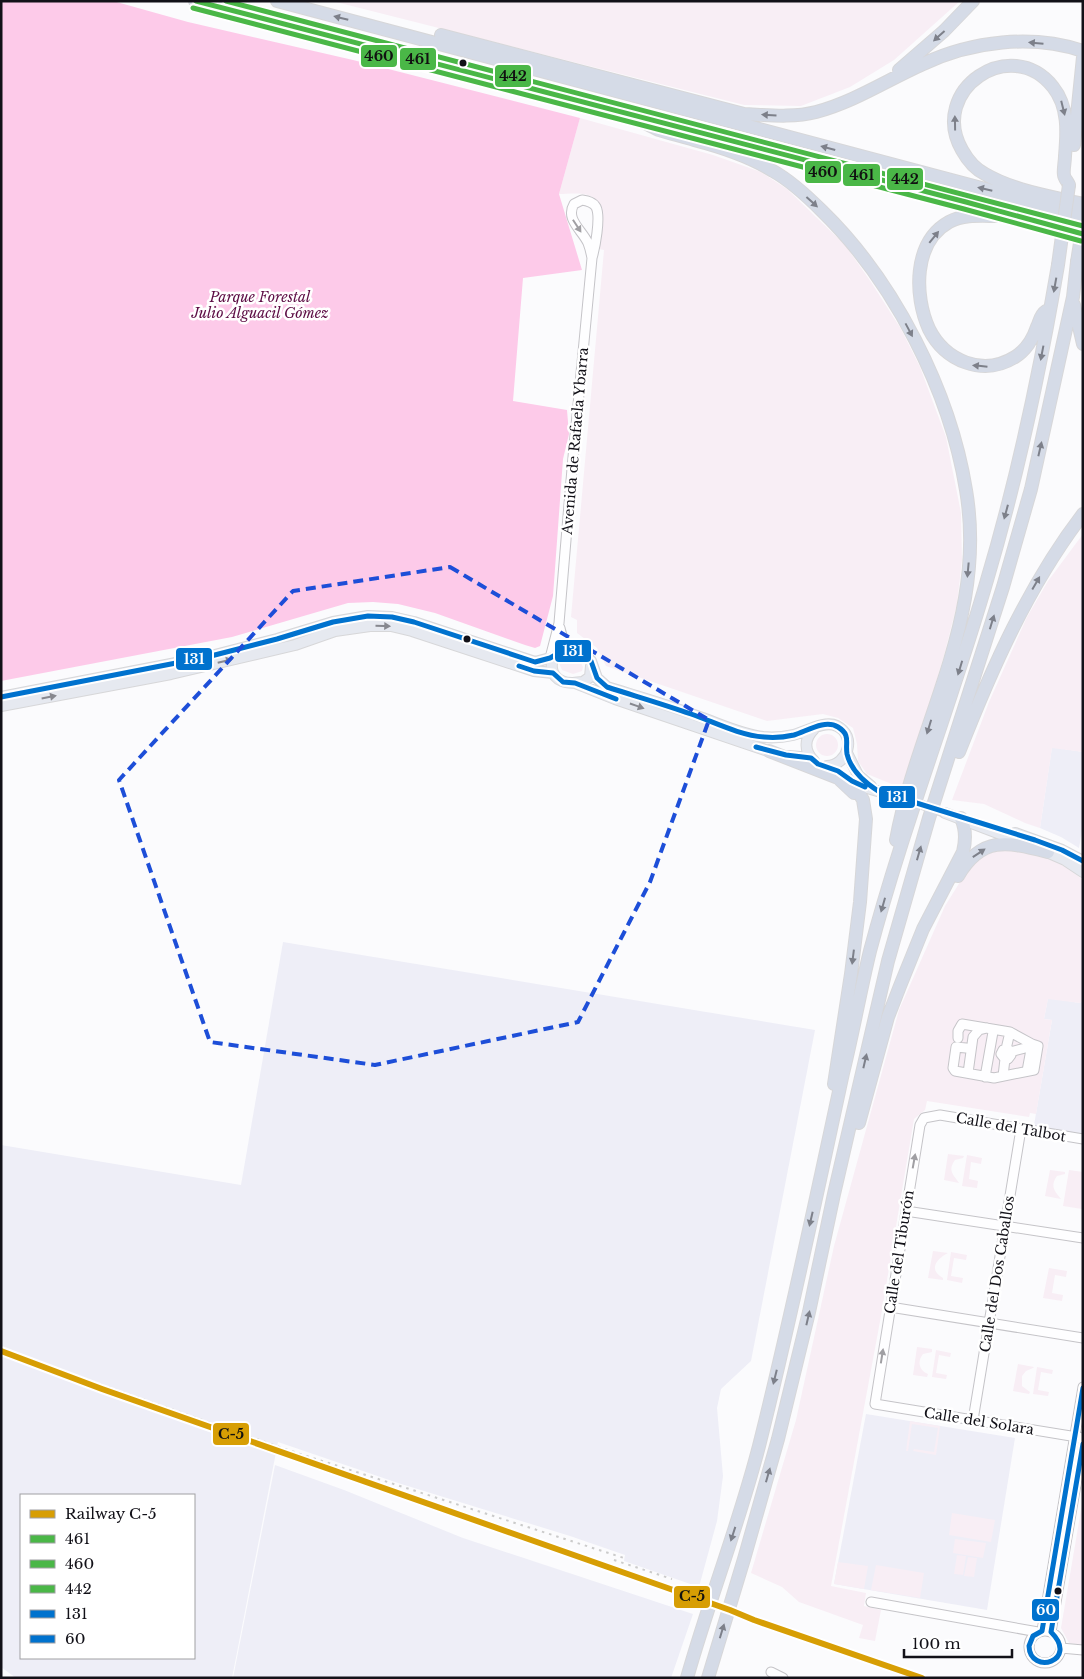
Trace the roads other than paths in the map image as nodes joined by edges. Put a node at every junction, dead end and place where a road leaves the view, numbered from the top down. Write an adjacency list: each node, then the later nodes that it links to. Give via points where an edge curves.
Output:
1 (195, 1): 9 (highway)
2 (277, 1): 4 (highway, one-way to 2)
3 (973, 1): 8 (highway, one-way to 8, via 920,53)
4 (365, 24): 8 (highway, one-way to 4, via 814,113 789,116 744,114 396,24); 12 (highway, one-way to 4)
5 (1083, 51): 8 (highway, one-way to 8, via 1054,44 996,43 958,50)
6 (1083, 57): 7 (highway)
7 (1082, 62): 10 (highway)
8 (882, 84)
9 (631, 116): 13 (highway); 45 (highway, one-way to 45, via 660,130 748,158 774,171 815,204 870,266 907,325 938,391 966,490 970,530 966,596 960,626 898,830)
10 (1069, 185): 11 (highway, one-way to 10, via 1011,185 974,166 960,148 954,126 960,97 974,79 993,68 1016,66 1030,70 1049,82 1064,109 1067,131 1064,176); 20 (highway, one-way to 20, bridge)
11 (1083, 204)
12 (1083, 215)
13 (1016, 216): 14 (highway); 20 (highway, one-way to 13, via 1042,314 1033,337 1019,354 1002,364 976,366 960,361 944,350 929,329 923,311 920,275 923,254 934,236 949,222 972,215)
14 (1038, 222): 16 (highway); 17 (highway)
15 (1083, 224): 19 (highway, bridge)
16 (1083, 234)
17 (1083, 238)
18 (592, 258): 18 (street, Avenida de Rafaela Ybarra, one-way to 18, via 598,214 593,204 582,200 574,204 571,214 588,242); 23 (street, Avenida de Rafaela Ybarra)
19 (1073, 297): 21 (highway); 40 (highway, one-way to 19, via 1004,587 1031,490)
20 (1051, 306): 45 (highway, one-way to 45, via 1013,486 987,580)
21 (1083, 344)
22 (1083, 514): 40 (highway, one-way to 22, via 1017,618 1046,566)
23 (560, 623): 24 (street, via 562,638); 25 (street)
24 (576, 651): 25 (main road, via 566,649); 26 (main road)
25 (554, 655): 27 (main road); 29 (main road, via 535,662 414,622 368,616 333,622 207,657)
26 (591, 662): 28 (main road, via 590,677); 31 (main road, via 597,678 607,687 748,734 779,737)
27 (553, 673): 28 (main road, via 562,682); 30 (main road, one-way to 27, via 171,674 295,645 335,631 370,626 412,631 534,671)
28 (575, 683): 32 (main road, one-way to 32)
29 (1, 697)
30 (1, 706)
31 (814, 729): 33 (main road, via 825,724 837,726 846,735); 34 (main road, via 807,741)
32 (769, 751): 34 (main road); 42 (highway, via 838,778 848,786 861,809)
33 (847, 753): 35 (main road, via 839,763); 37 (main road, via 858,775)
34 (811, 758): 35 (main road)
35 (827, 766): 36 (main road)
36 (852, 781): 37 (main road); 42 (highway, via 864,805)
37 (878, 791): 38 (main road)
38 (900, 798)
39 (945, 813): 41 (main road)
40 (929, 818): 61 (highway, one-way to 40, via 888,961)
41 (961, 818): 43 (main road); 44 (main road, via 1042,842); 47 (highway, via 965,831 963,852)
42 (864, 839): 59 (highway, one-way to 59, via 860,902)
43 (1048, 852): 46 (main road); 47 (highway, one-way to 43, via 973,857 988,847 1004,843)
44 (1083, 861)
45 (893, 871): 59 (highway, one-way to 59, via 870,953)
46 (1083, 872)
47 (914, 952): 61 (highway, via 888,1017 848,1162)
48 (987, 1030): 49 (street); 51 (street, via 974,1035); 51 (street, via 962,1024 958,1031); 52 (street)
49 (1009, 1035): 50 (street); 53 (street)
50 (1032, 1044): 53 (street); 55 (street, via 1038,1046 1034,1070)
51 (968, 1046): 52 (street); 52 (street, via 982,1033 989,1037); 54 (street); 54 (street, via 953,1070)
52 (990, 1047): 53 (street); 56 (street)
53 (1006, 1053): 55 (street)
54 (968, 1074): 56 (street)
55 (1003, 1076): 56 (street)
56 (985, 1077)
57 (940, 1115): 58 (street, Calle del Talbot); 62 (street, Calle del Tiburón, one-way to 57, via 920,1124 924,1118)
58 (1021, 1129): 60 (street, Calle del Talbot); 63 (street, Calle del Dos Caballos)
59 (828, 1139): 77 (highway, one-way to 77, via 758,1448)
60 (1083, 1140)
61 (834, 1194): 78 (highway, one-way to 61, via 778,1440)
62 (906, 1211): 63 (street); 65 (street, Calle del Tiburón)
63 (1005, 1226): 64 (street); 66 (street, Calle del Dos Caballos)
64 (1083, 1238)
65 (890, 1307): 66 (street); 69 (street, Calle del Tiburón, one-way to 65)
66 (990, 1323): 67 (street); 70 (street, Calle del Dos Caballos)
67 (1083, 1338)
68 (1083, 1387): 71 (street)
69 (874, 1404): 70 (street, Calle del Solara)
70 (973, 1420): 71 (street, Calle del Solara)
71 (1078, 1437): 74 (street)
72 (1083, 1443): 74 (street)
73 (871, 1602): 74 (street)
74 (1044, 1632): 75 (street, via 1057,1636); 75 (street, via 1034,1634 1029,1642 1034,1659 1040,1663 1051,1662 1060,1654)
75 (1061, 1648): 76 (street)
76 (1083, 1650)
77 (688, 1678)
78 (708, 1678)

